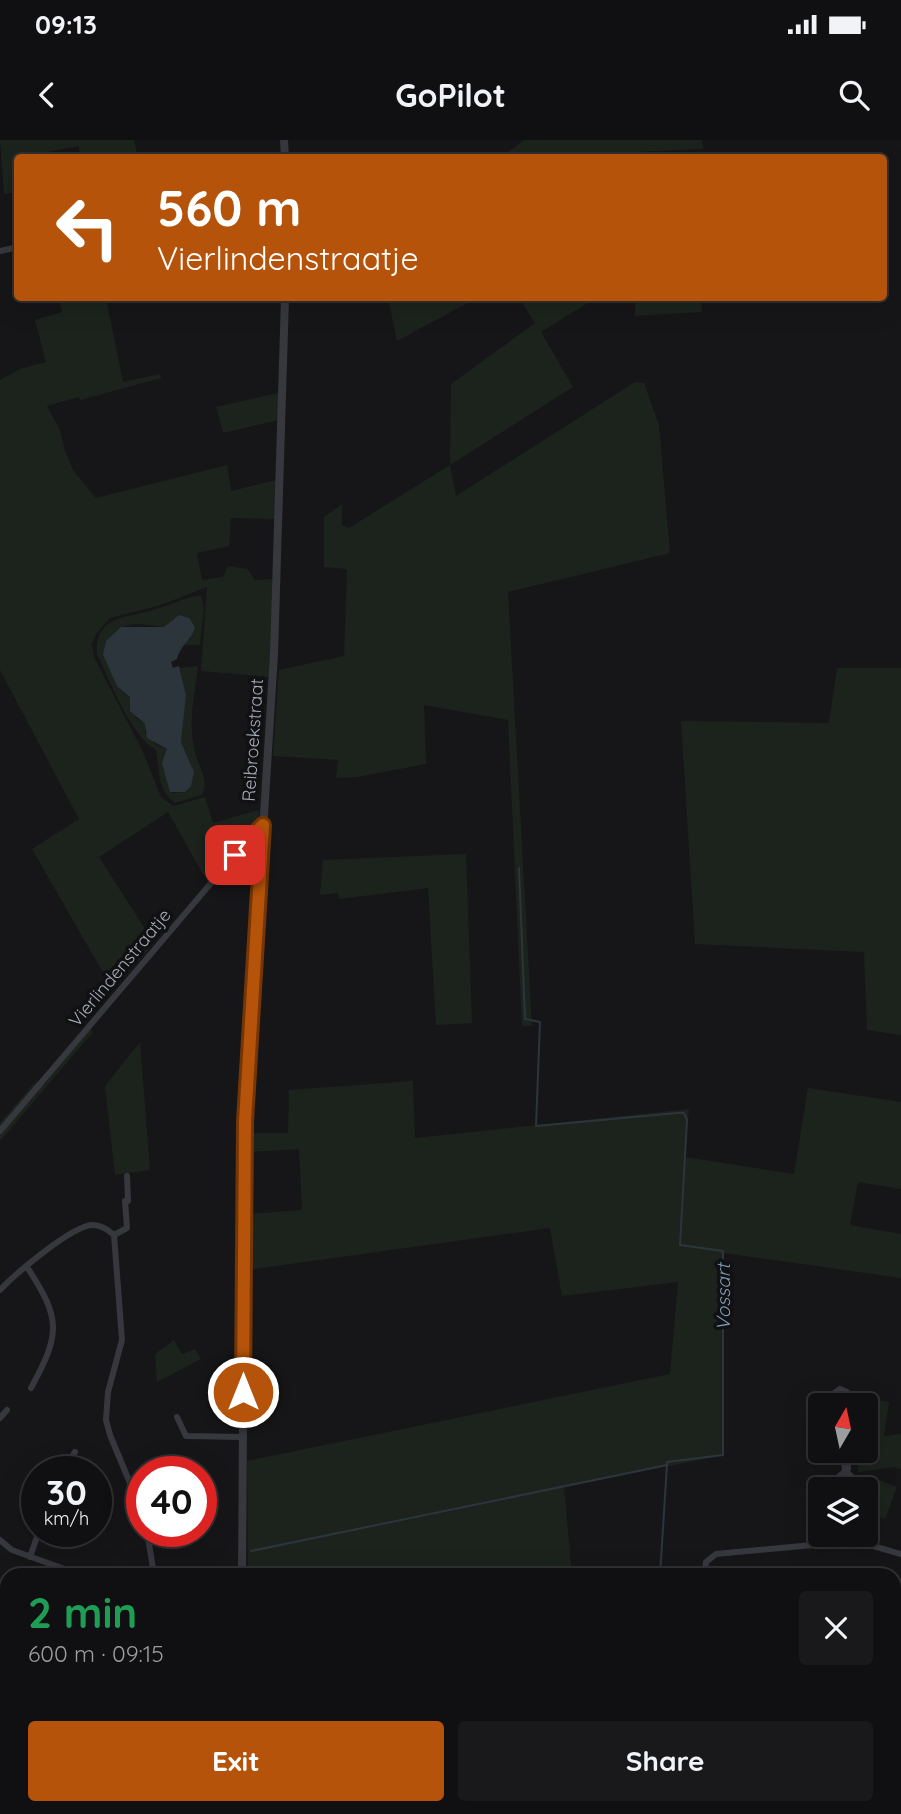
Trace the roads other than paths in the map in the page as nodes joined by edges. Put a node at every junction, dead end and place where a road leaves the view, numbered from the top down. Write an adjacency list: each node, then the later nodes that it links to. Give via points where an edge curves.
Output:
1 (285, 301): 2 (street, Reibroekstraat, via 274,654)
2 (263, 825): 3 (street, Vierlindenstraatje); 14 (street, Reibroekstraat, via 245,1121)
3 (0, 1131)
4 (127, 1176): 5 (street, via 127,1228)
5 (114, 1235): 6 (street, via 100,1226 83,1227); 19 (street, via 122,1340 108,1392 106,1420)
6 (27, 1267): 7 (street); 8 (street, via 46,1295 53,1324 49,1354)
7 (0, 1290)
8 (31, 1388)
9 (833, 1393): 10 (street, via 844,1389)
10 (847, 1393)
11 (7, 1410): 13 (street)
12 (177, 1417): 14 (street, via 186,1436)
13 (0, 1418)
14 (242, 1437): 31 (street, Reibroekstraat)
15 (75, 1452): 16 (street)
16 (72, 1456)
17 (849, 1463): 18 (street)
18 (846, 1472): 20 (street); 21 (street)
19 (126, 1474)
20 (838, 1477)
21 (852, 1477)
22 (0, 1540): 28 (street)
23 (808, 1543): 32 (street, via 716,1554)
24 (878, 1545): 27 (street)
25 (33, 1547): 28 (street)
26 (150, 1547): 30 (street)
27 (901, 1554)
28 (30, 1557): 29 (street)
29 (61, 1568)
30 (153, 1568)
31 (242, 1568)
32 (705, 1568)

